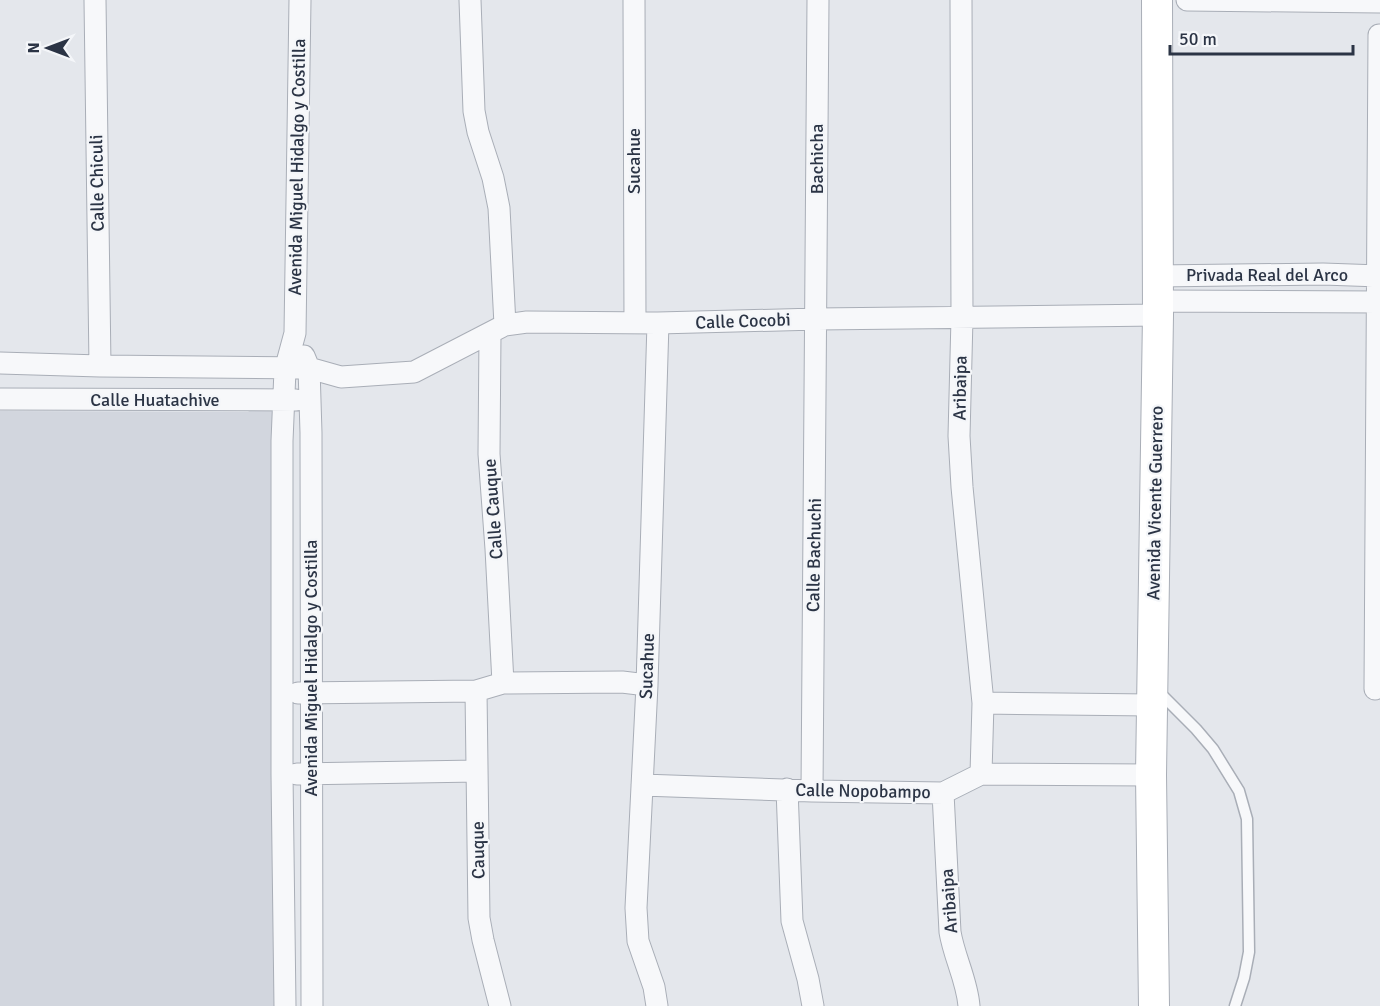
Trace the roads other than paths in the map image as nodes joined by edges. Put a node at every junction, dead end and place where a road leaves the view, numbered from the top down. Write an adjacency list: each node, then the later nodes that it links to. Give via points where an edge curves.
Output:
1 (96, 0): 22 (street, Calle Chiculi)
2 (300, 0): 20 (street, Avenida Miguel Hidalgo y Costilla)
3 (470, 0): 19 (street, Calle Cauque, via 474,111 498,208)
4 (634, 0): 17 (street, Sucahue)
5 (818, 0): 16 (street, Bachicha)
6 (961, 0): 15 (street, Aribaipa)
7 (1157, 0): 13 (main road, Avenida Vicente Guerrero)
8 (1187, 0): 9 (street)
9 (1380, 2)
10 (1379, 35): 11 (street)
11 (1380, 106): 12 (street)
12 (1379, 275): 13 (street, Privada Real del Arco); 14 (street)
13 (1157, 297): 14 (street, Privada Real del Arco); 15 (street, Calle Cocobi); 36 (main road, Avenida Vicente Guerrero)
14 (1379, 302): 29 (street)
15 (962, 318): 16 (street, Calle Cocobi); 37 (street, Aribaipa, via 962,487)
16 (817, 319): 18 (street, Calle Cocobi); 45 (street, Calle Bachuchi)
17 (635, 323): 18 (street, Calle Cocobi); 19 (street, Calle Cocobi, via 527,322)
18 (658, 323): 31 (street, Sucahue)
19 (497, 330): 25 (street, Calle Cocobi, via 414,372); 30 (street, Calle Cauque, via 489,454)
20 (295, 333): 23 (street, Avenida Miguel Hidalgo y Costilla); 24 (street, Avenida Miguel Hidalgo y Costilla)
21 (0, 363): 22 (street, Calle Huatachive)
22 (99, 366): 24 (street, Calle Huatachive)
23 (309, 368): 24 (street, Calle Huatachive); 25 (street, Calle Cocobi); 27 (street, Avenida Miguel Hidalgo y Costilla)
24 (285, 370): 28 (street, Avenida Miguel Hidalgo y Costilla)
25 (340, 378): 27 (street, Calle Cocobi)
26 (0, 399): 28 (street, Calle Huatachive)
27 (309, 399): 28 (street, Calle Huatachive); 34 (street, Avenida Miguel Hidalgo y Costilla)
28 (283, 401): 35 (street, Avenida Miguel Hidalgo y Costilla)
29 (1378, 640): 32 (street)
30 (502, 683): 31 (street); 33 (street)
31 (647, 685): 43 (street, Sucahue)
32 (1375, 689)
33 (476, 691): 34 (street); 38 (street, Cauque)
34 (311, 692): 35 (street); 39 (street, Avenida Miguel Hidalgo y Costilla)
35 (281, 694): 40 (street, Avenida Miguel Hidalgo y Costilla)
36 (1152, 695): 37 (street); 42 (main road, Avenida Vicente Guerrero); 54 (lane, via 1196,729 1213,749 1239,791 1247,819 1249,952)
37 (983, 703): 41 (street, Aribaipa)
38 (477, 771): 39 (street); 49 (street, Cauque, via 479,918)
39 (311, 773): 40 (street); 48 (street, Avenida Miguel Hidalgo y Costilla)
40 (282, 774): 47 (street, Avenida Miguel Hidalgo y Costilla)
41 (981, 774): 42 (street, Calle Nopobampo); 46 (street, Calle Nopobampo)
42 (1151, 775): 53 (main road, Avenida Vicente Guerrero)
43 (642, 785): 44 (street, Calle Nopobampo); 50 (street, Sucahue, via 638,941)
44 (786, 789): 45 (street, Calle Nopobampo); 51 (street, via 792,921)
45 (812, 791): 46 (street, Calle Nopobampo)
46 (943, 793): 52 (street, Aribaipa, via 950,932)
47 (285, 1006)
48 (312, 1006)
49 (500, 1006)
50 (657, 1006)
51 (813, 1006)
52 (969, 1006)
53 (1154, 1006)
54 (1235, 1006)

